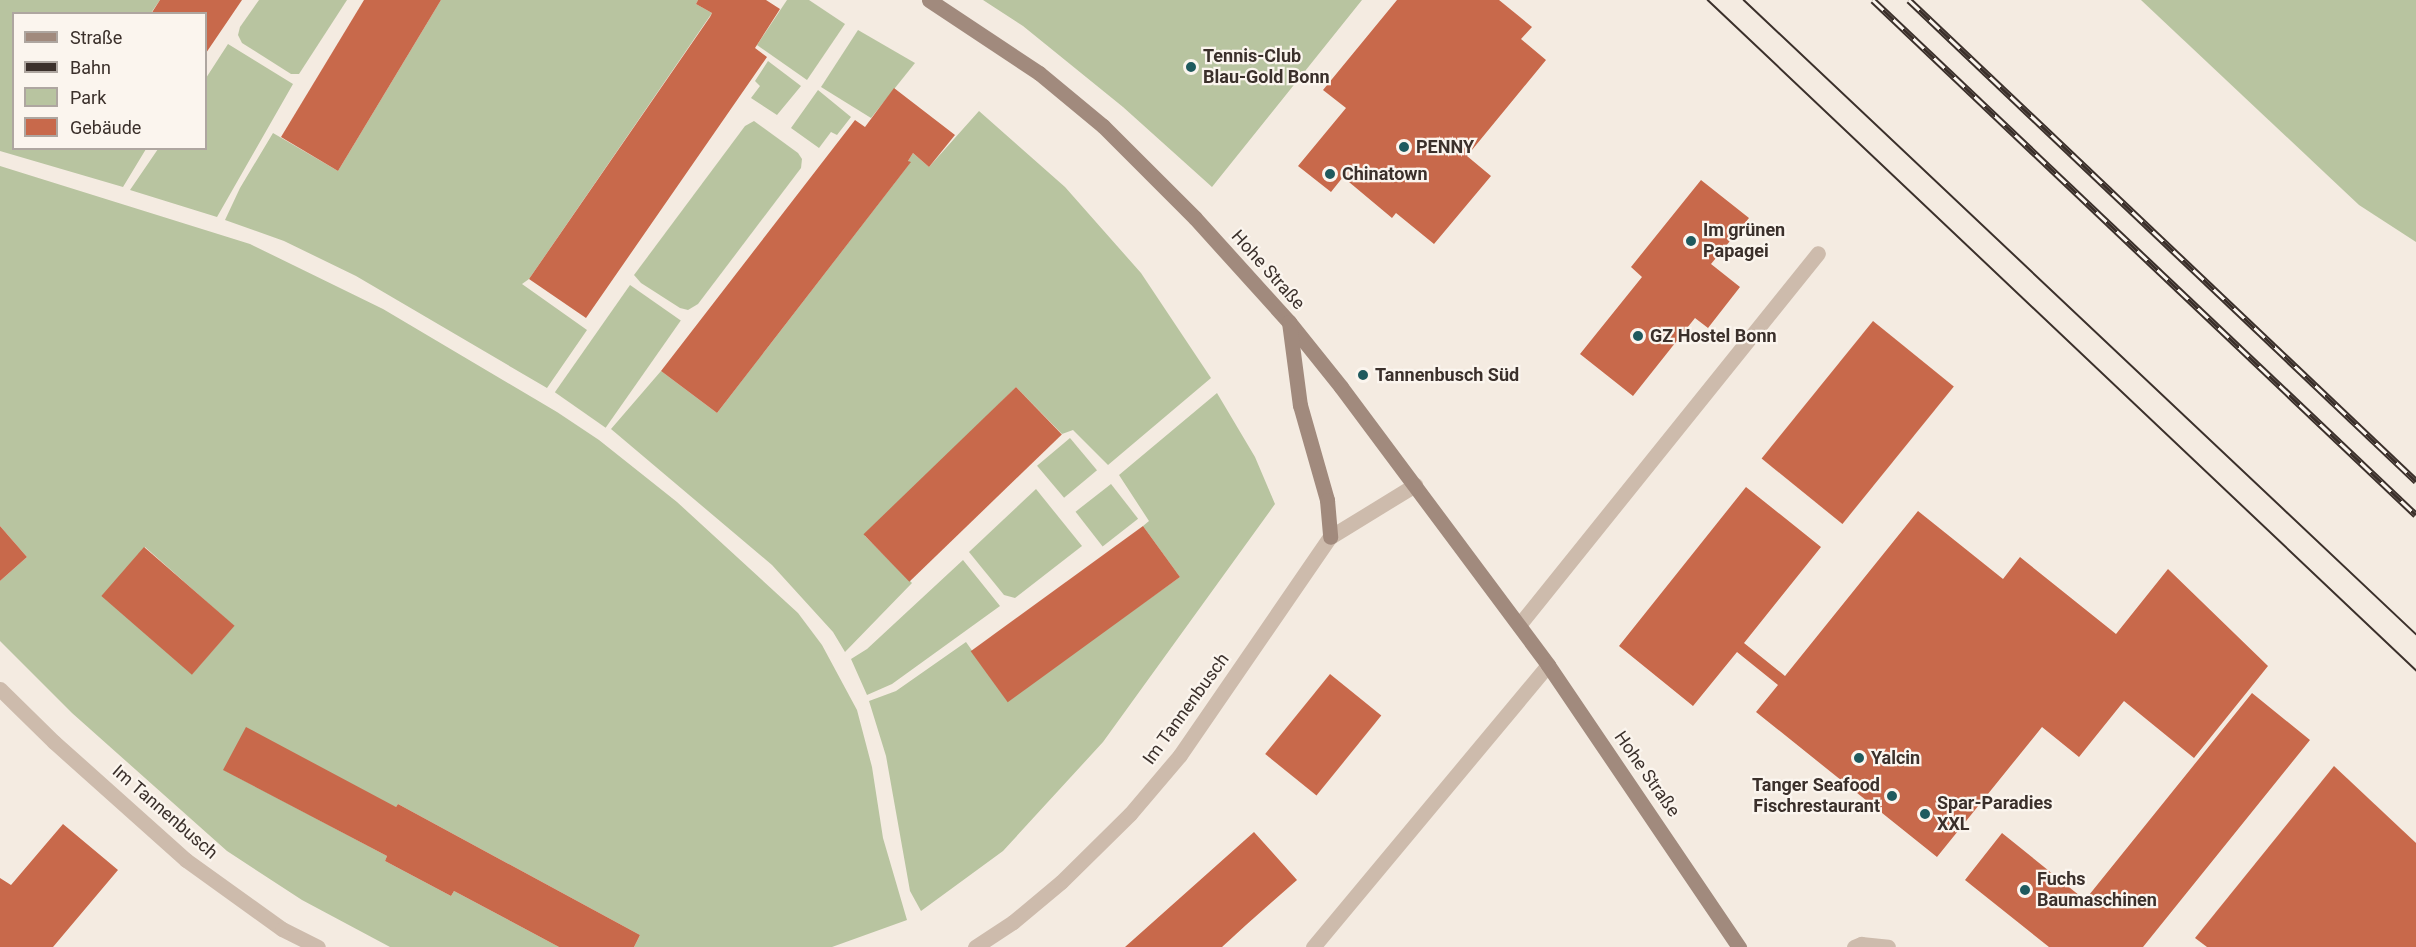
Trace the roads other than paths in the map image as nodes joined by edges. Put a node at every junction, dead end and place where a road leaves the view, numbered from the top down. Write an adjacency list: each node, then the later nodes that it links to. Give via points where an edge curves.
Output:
1 (929, 0): 3 (street, Hohe Straße, via 1039,73 1102,126 1195,218)
2 (1818, 253): 6 (street)
3 (1289, 322): 4 (street, Hohe Straße); 5 (street, via 1300,405 1327,500)
4 (1415, 485): 5 (street, Im Tannenbusch); 6 (street, Hohe Straße)
5 (1330, 537): 10 (street, Im Tannenbusch, via 1180,755 1130,814 1061,882)
6 (1519, 625): 7 (street, Hohe Straße)
7 (1548, 665): 11 (street); 12 (street, Hohe Straße)
8 (0, 689): 9 (street, Im Tannenbusch, via 186,860 282,929)
9 (318, 947)
10 (975, 947)
11 (1312, 947)
12 (1739, 947)
13 (1854, 947): 14 (street)
14 (1888, 947)

